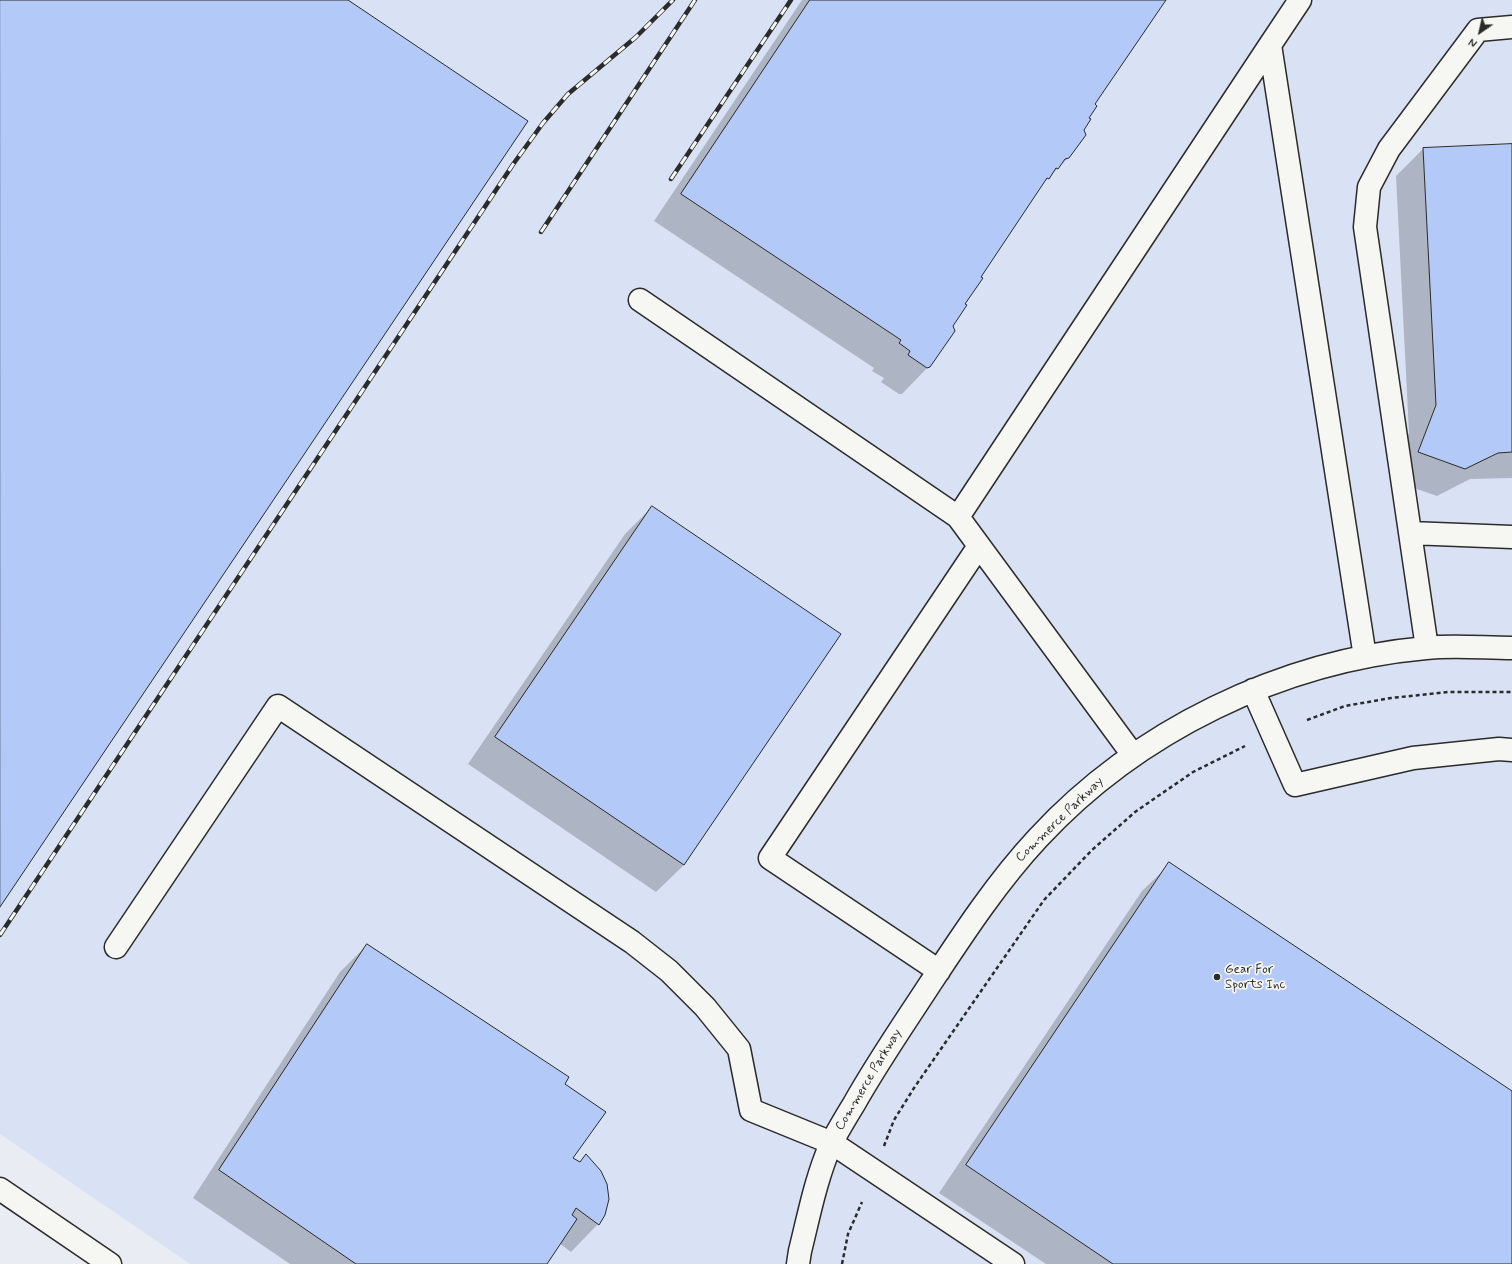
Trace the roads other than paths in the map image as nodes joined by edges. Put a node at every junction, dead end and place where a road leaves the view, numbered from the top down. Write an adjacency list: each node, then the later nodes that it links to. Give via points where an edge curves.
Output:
1 (1300, 0): 3 (street)
2 (1512, 27): 6 (street, via 1478,30 1389,149 1369,186 1365,227)
3 (1270, 45): 5 (street); 11 (street)
4 (640, 300): 5 (street)
5 (958, 517): 8 (street)
6 (1410, 533): 7 (street); 9 (street)
7 (1512, 536)
8 (980, 546): 14 (street); 16 (street, via 770,858)
9 (1427, 648): 10 (street, Commerce Parkway); 11 (street, Commerce Parkway)
10 (1512, 648)
11 (1365, 657): 12 (street, Commerce Parkway, via 1312,670)
12 (1253, 690): 13 (street, via 1296,785 1413,758 1499,749); 14 (street, Commerce Parkway, via 1163,736)
13 (1512, 750)
14 (1132, 755): 16 (street, Commerce Parkway, via 1074,804 1012,867)
15 (116, 947): 17 (street, via 278,706 632,942 664,967 706,1006 739,1049 751,1110)
16 (939, 971): 17 (street, Commerce Parkway, via 875,1068)
17 (832, 1143): 20 (street, Commerce Parkway, via 820,1175); 21 (street)
18 (0, 1189): 19 (street)
19 (110, 1264)
20 (798, 1264)
21 (1013, 1264)

